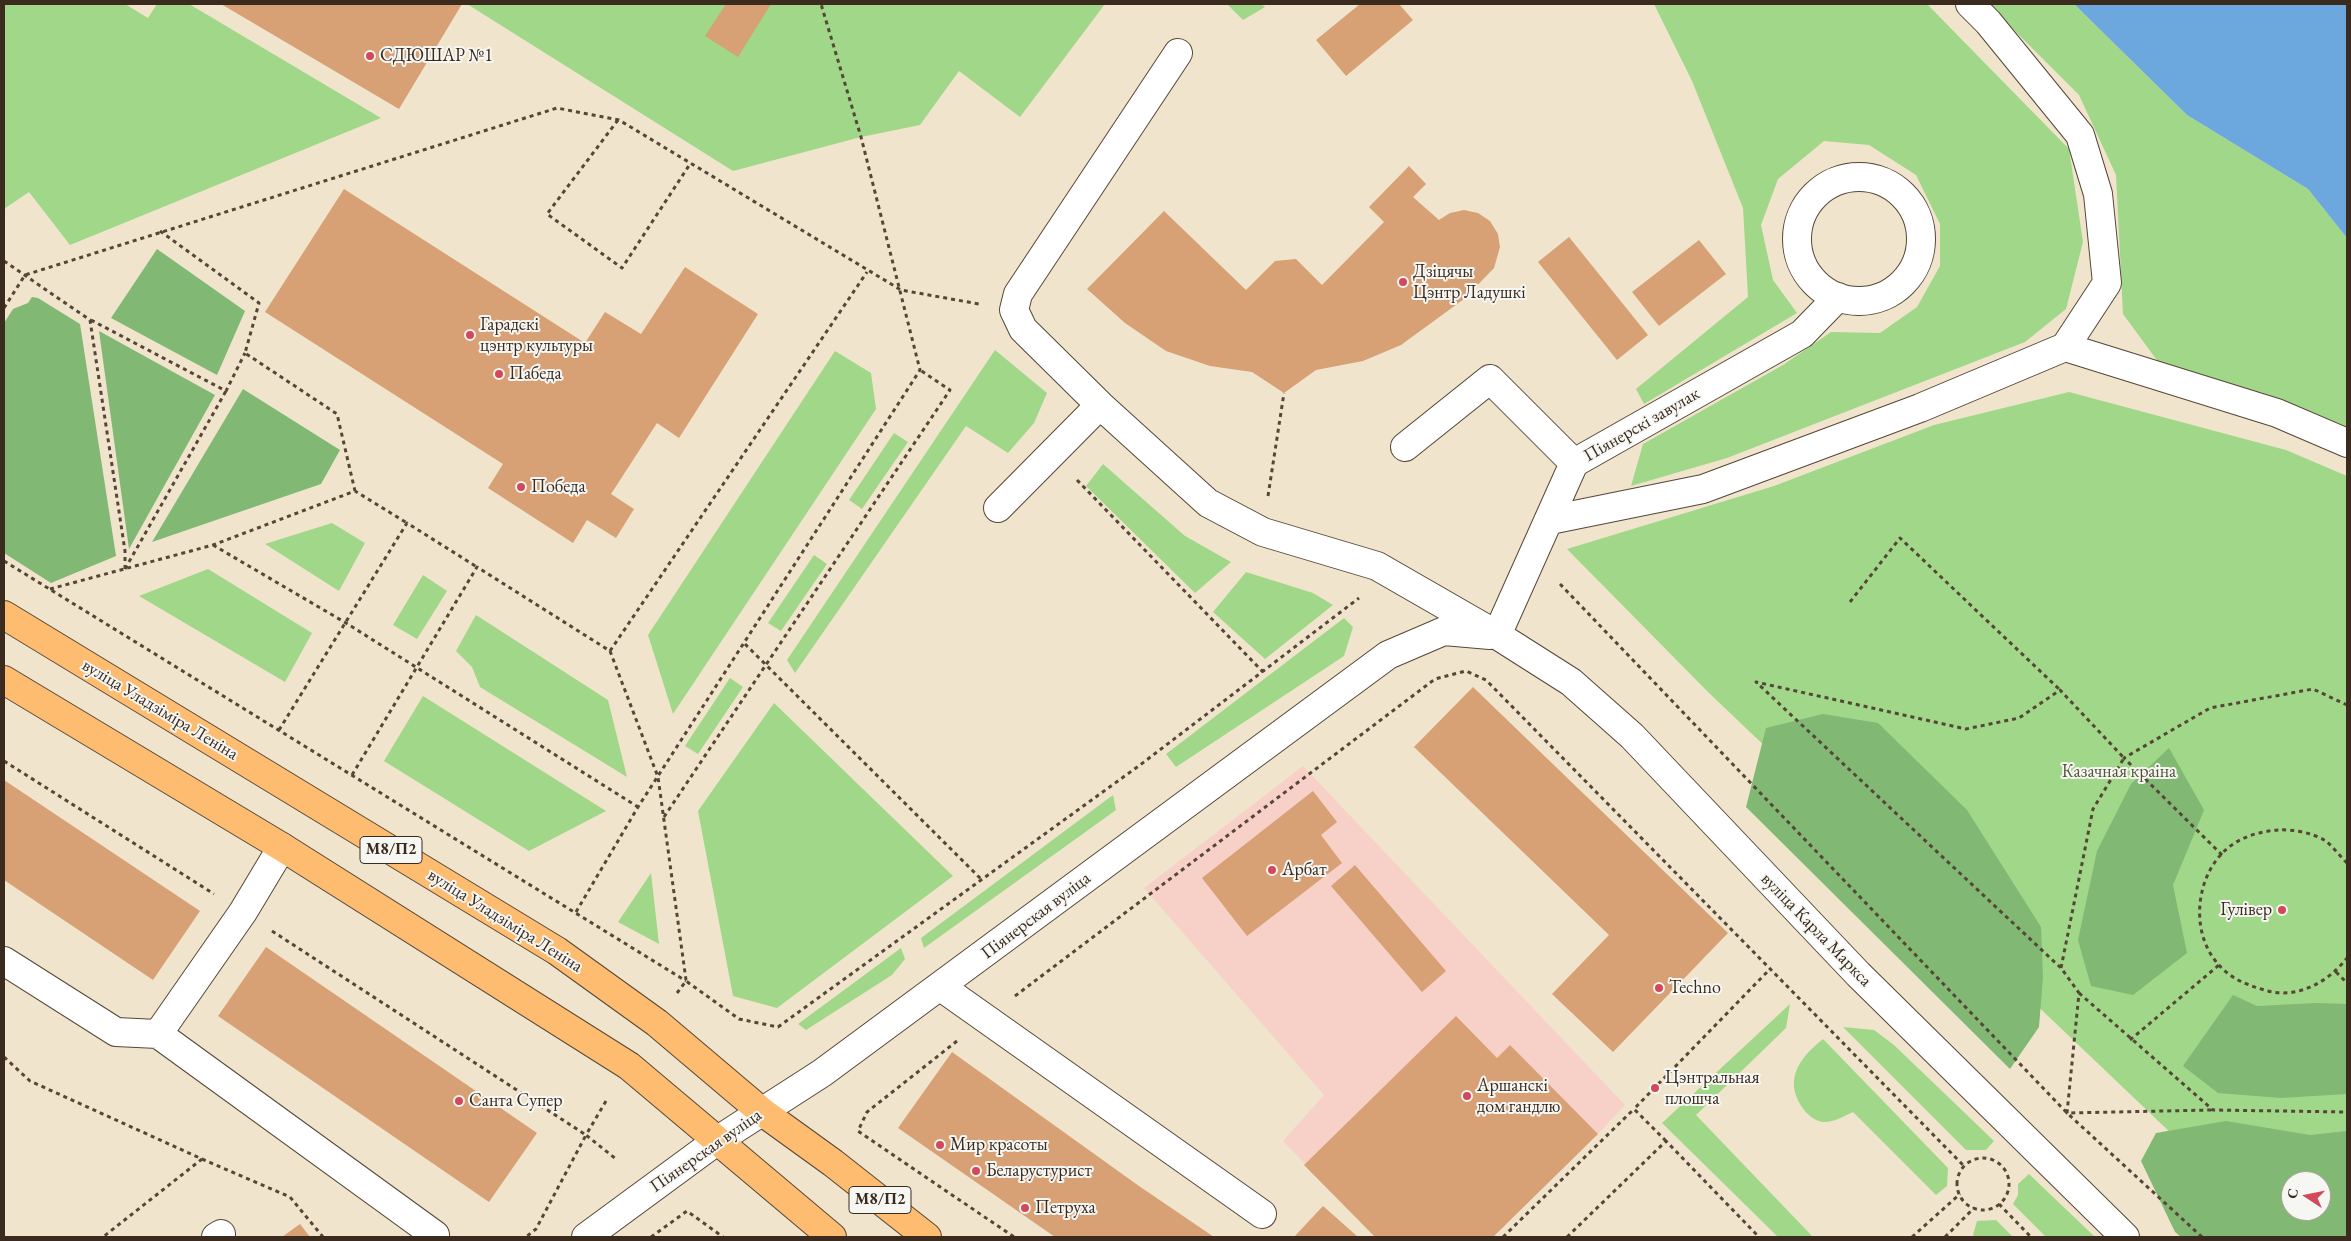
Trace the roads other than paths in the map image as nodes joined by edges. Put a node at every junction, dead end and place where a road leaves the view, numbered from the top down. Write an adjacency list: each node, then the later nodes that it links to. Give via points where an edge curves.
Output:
1 (1970, 4): 4 (street, via 2080,135 2098,194 2107,283)
2 (1178, 53): 5 (street, вуліца Карла Маркса, via 1018,294 1014,310 1023,329)
3 (1838, 297): 3 (street, via 1858,301 1877,299 1895,290 1918,260 1922,240 1919,221 1911,203 1898,189 1880,180 1862,176 1842,179 1825,187 1810,200 1801,217 1797,237 1799,256 1808,274 1821,288); 8 (street, Піянерскі завулак, via 1802,334)
4 (2065, 347): 6 (street, via 2277,413); 10 (street, via 1920,408 1703,489)
5 (1100, 405): 9 (street); 12 (street, вуліца Карла Маркса, via 1208,504 1263,532 1377,566)
6 (2347, 443)
7 (1405, 447): 8 (street, via 1490,379)
8 (1574, 464): 10 (street, Піянерскі завулак)
9 (998, 508)
10 (1550, 520): 12 (street, Піянерскі завулак)
11 (4, 615): 18 (main road, вуліца Уладзіміра Леніна / М8/П2, via 557,951 657,1023)
12 (1497, 635): 16 (street, Піянерская вуліца, via 1444,631 1388,655); 25 (street, вуліца Карла Маркса, via 1571,682 1632,736 1858,974)
13 (4, 680): 14 (main road)
14 (282, 847): 17 (street, via 243,912); 19 (main road, via 629,1066)
15 (4, 961): 17 (street, via 116,1032)
16 (941, 986): 18 (street, Піянерская вуліца, via 822,1073); 20 (street)
17 (158, 1034): 21 (street)
18 (761, 1111): 19 (street, Піянерская вуліца); 24 (main road, вуліца Уладзіміра Леніна / М8/П2)
19 (718, 1140): 22 (street, Піянерская вуліца); 23 (main road)
20 (1262, 1214)
21 (435, 1235)
22 (586, 1237)
23 (832, 1237)
24 (927, 1237)
25 (2125, 1237)

